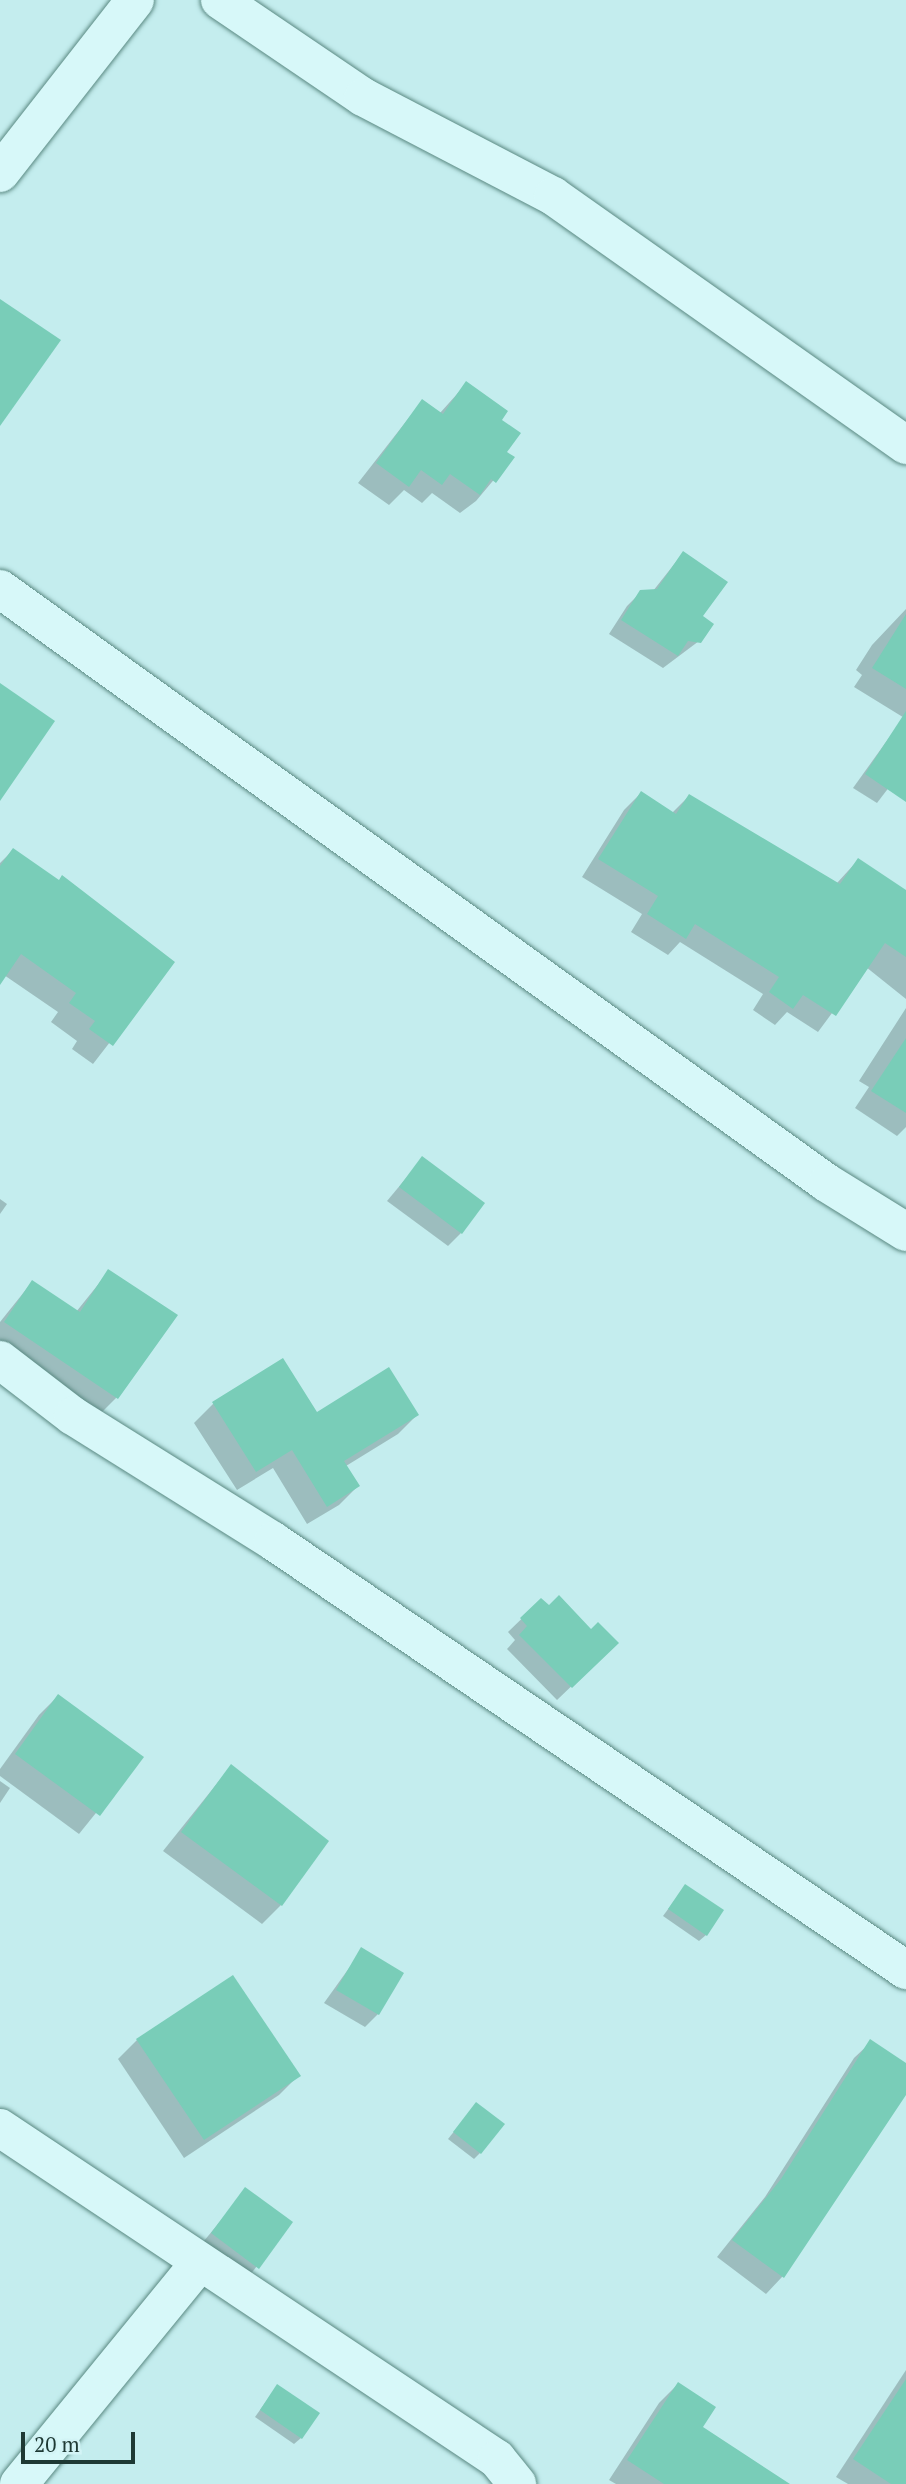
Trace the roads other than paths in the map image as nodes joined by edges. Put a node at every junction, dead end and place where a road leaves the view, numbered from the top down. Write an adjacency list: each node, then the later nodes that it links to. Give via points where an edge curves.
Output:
1 (135, 0): 3 (street)
2 (220, 0): 4 (street, via 363,97 553,196)
3 (0, 173)
4 (906, 445)
5 (0, 589): 6 (street, via 816,1175)
6 (906, 1232)
7 (0, 1360): 8 (street, via 73,1416 273,1541)
8 (906, 1970)
9 (0, 2128): 10 (street, via 169,2238)
10 (199, 2263): 11 (street); 12 (street, via 497,2459)
11 (19, 2484)
12 (517, 2484)

